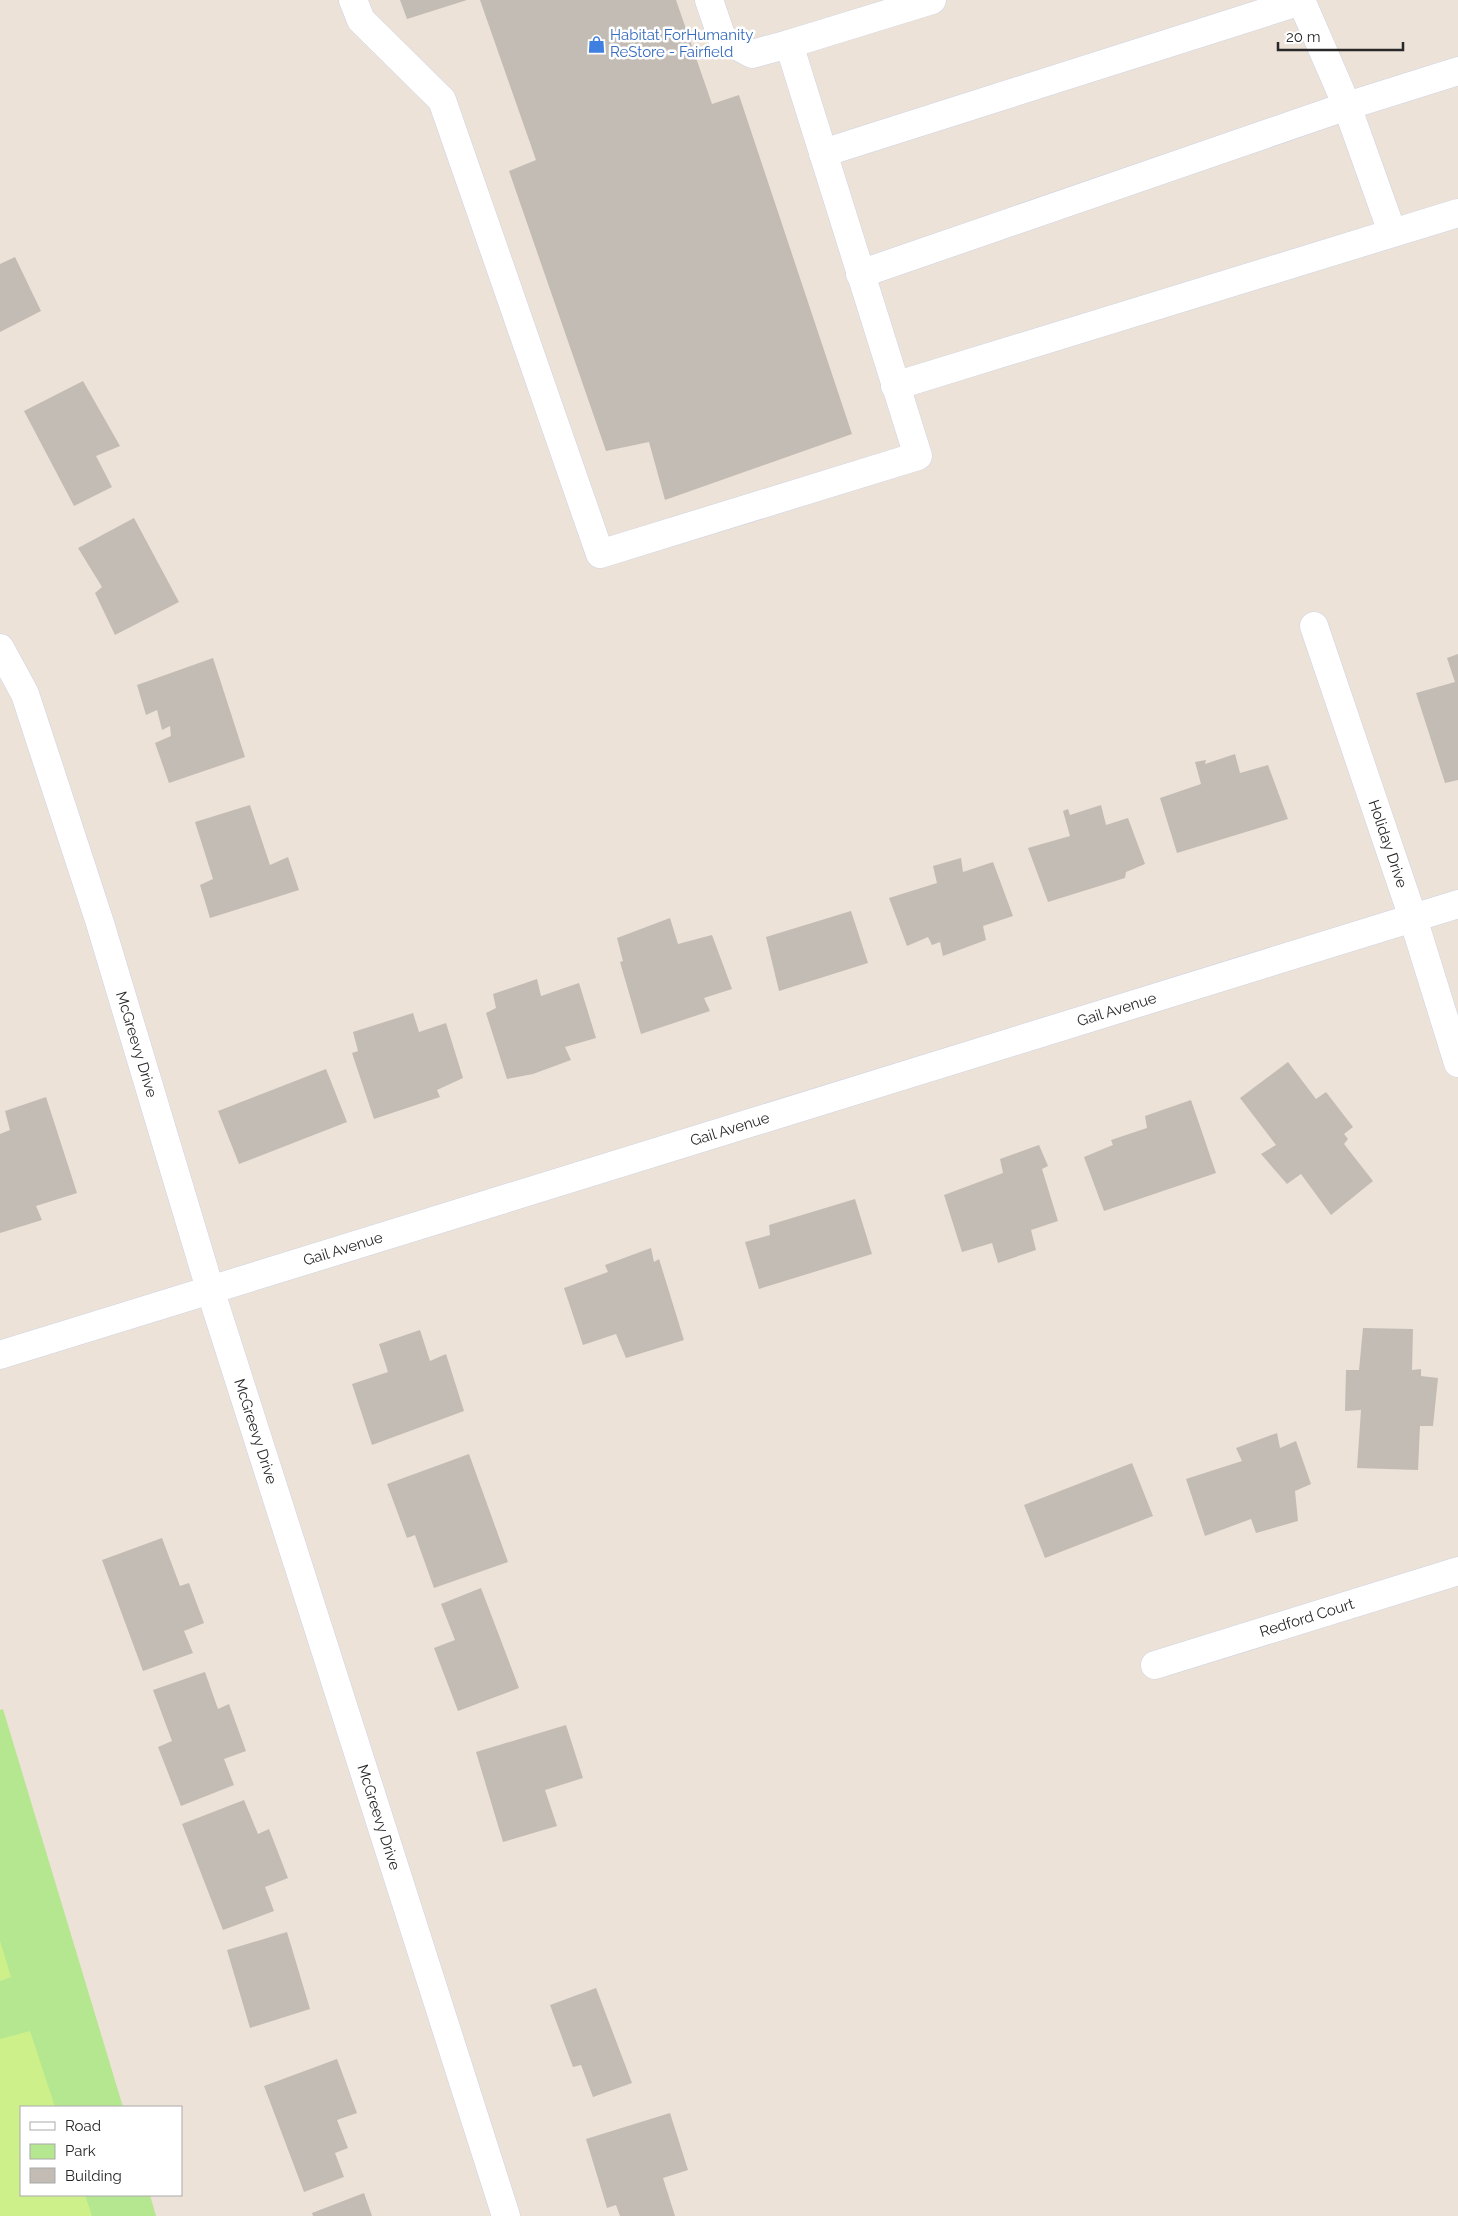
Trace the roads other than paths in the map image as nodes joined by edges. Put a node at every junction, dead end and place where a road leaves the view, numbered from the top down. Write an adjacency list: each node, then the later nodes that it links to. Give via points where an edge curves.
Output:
1 (353, 0): 12 (street, via 361,20 442,100 600,554 918,456)
2 (709, 0): 5 (street, via 722,38 752,54)
3 (932, 0): 5 (street)
4 (1301, 0): 7 (street); 8 (street)
5 (789, 44): 8 (street)
6 (1458, 70): 7 (street)
7 (1347, 106): 10 (street); 11 (street)
8 (823, 153): 11 (street)
9 (1458, 213): 10 (street)
10 (1392, 232): 12 (street)
11 (860, 274): 12 (street)
12 (895, 386)
13 (1314, 626): 16 (street, Holiday Drive)
14 (0, 648): 18 (street, McGreevy Drive, via 25,694 100,923)
15 (1458, 904): 16 (street, Gail Avenue)
16 (1413, 918): 17 (street, Holiday Drive); 18 (street, Gail Avenue)
17 (1458, 1062)
18 (210, 1289): 19 (street, Gail Avenue); 22 (street, McGreevy Drive)
19 (0, 1355)
20 (1458, 1571): 21 (street, Redford Court)
21 (1155, 1665)
22 (506, 2216)

